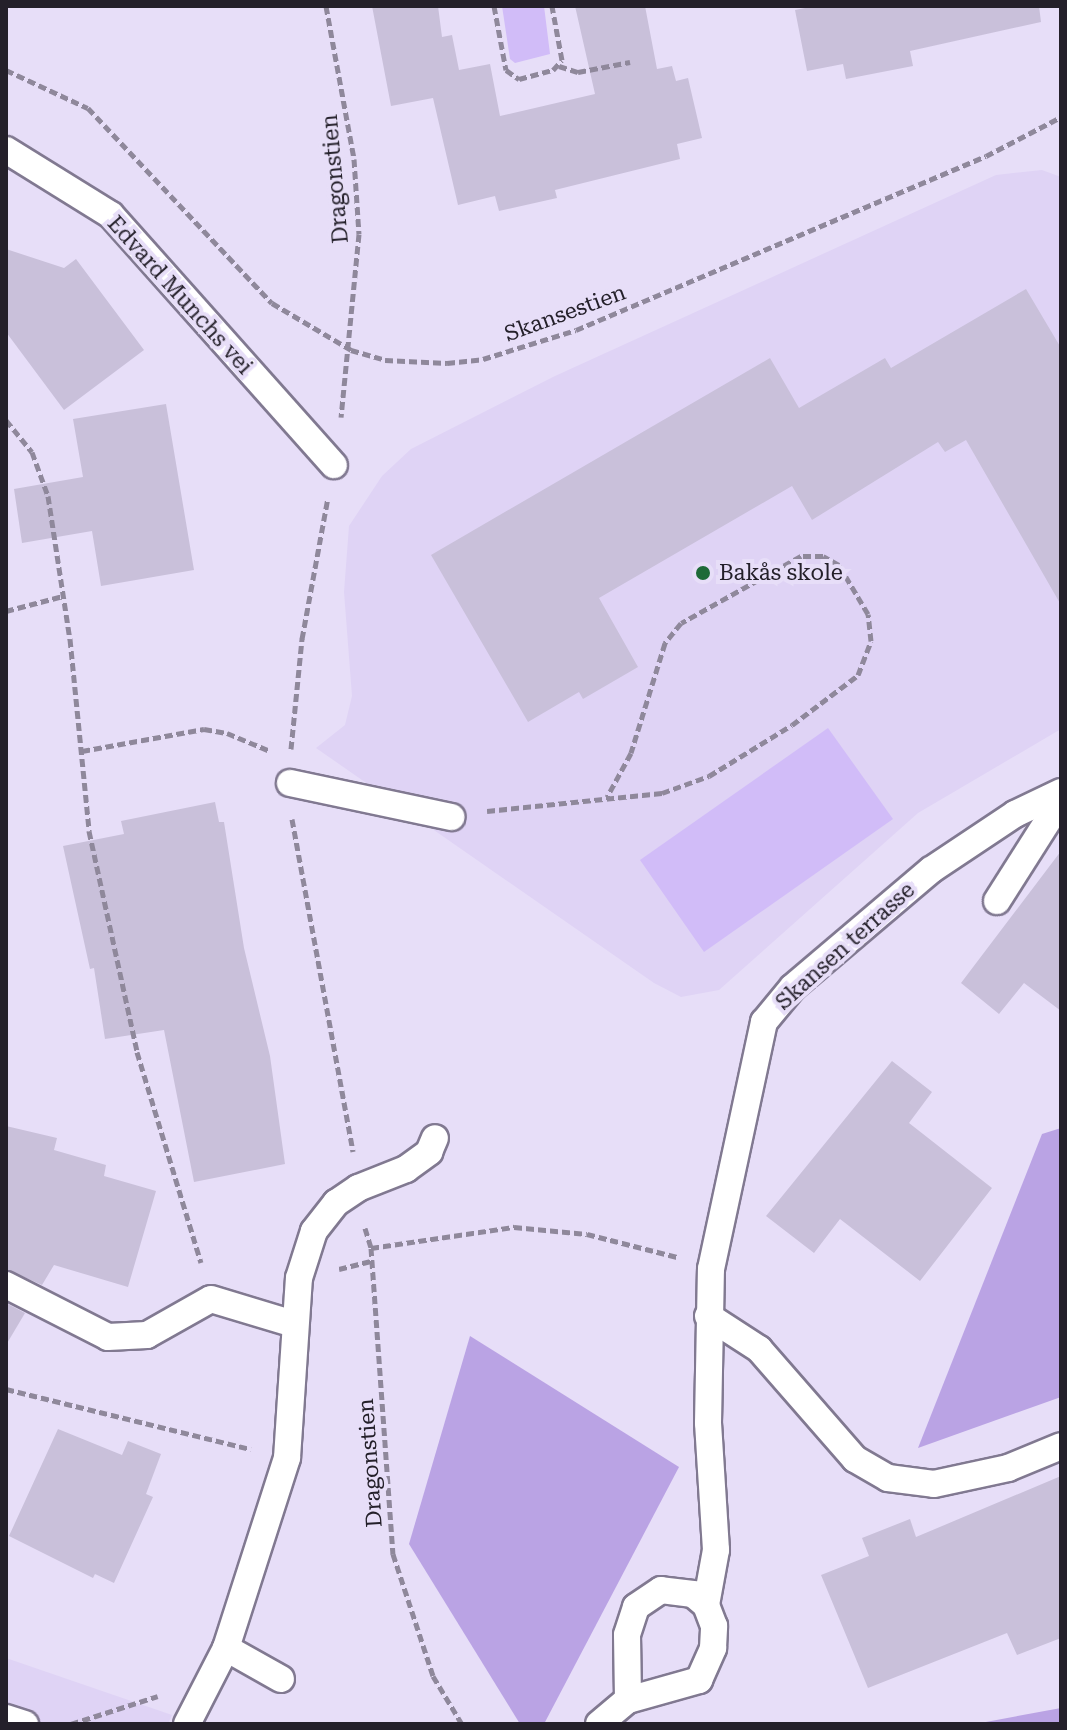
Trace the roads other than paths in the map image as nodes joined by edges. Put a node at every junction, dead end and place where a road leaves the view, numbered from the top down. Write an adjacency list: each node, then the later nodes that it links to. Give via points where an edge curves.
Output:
1 (6, 150): 2 (lane, Edvard Munchs vei, via 111,215)
2 (334, 465)
3 (290, 783): 6 (lane)
4 (1061, 792): 10 (lane, Skansen terrasse, via 1015,814 931,870 775,1006 755,1046 733,1179 711,1269)
5 (1061, 800): 7 (lane)
6 (451, 817)
7 (997, 901)
8 (435, 1138): 11 (lane, via 429,1152 406,1169 336,1203 314,1231 301,1266)
9 (6, 1285): 11 (lane, via 108,1337 147,1335 211,1299)
10 (708, 1316): 12 (lane, via 759,1349 855,1459 888,1478 934,1484 1008,1468); 13 (lane, Skansen terrasse, via 716,1550)
11 (294, 1324): 14 (lane, via 287,1458)
12 (1061, 1446)
13 (706, 1605): 16 (lane, Skansen terrasse, via 714,1626 713,1648 699,1680); 16 (lane, via 693,1594 661,1590 636,1607 627,1635)
14 (226, 1648): 15 (lane); 19 (lane)
15 (281, 1679)
16 (628, 1700): 20 (lane, Skansen terrasse)
17 (6, 1718): 18 (lane)
18 (25, 1724)
19 (187, 1724)
20 (599, 1724)

